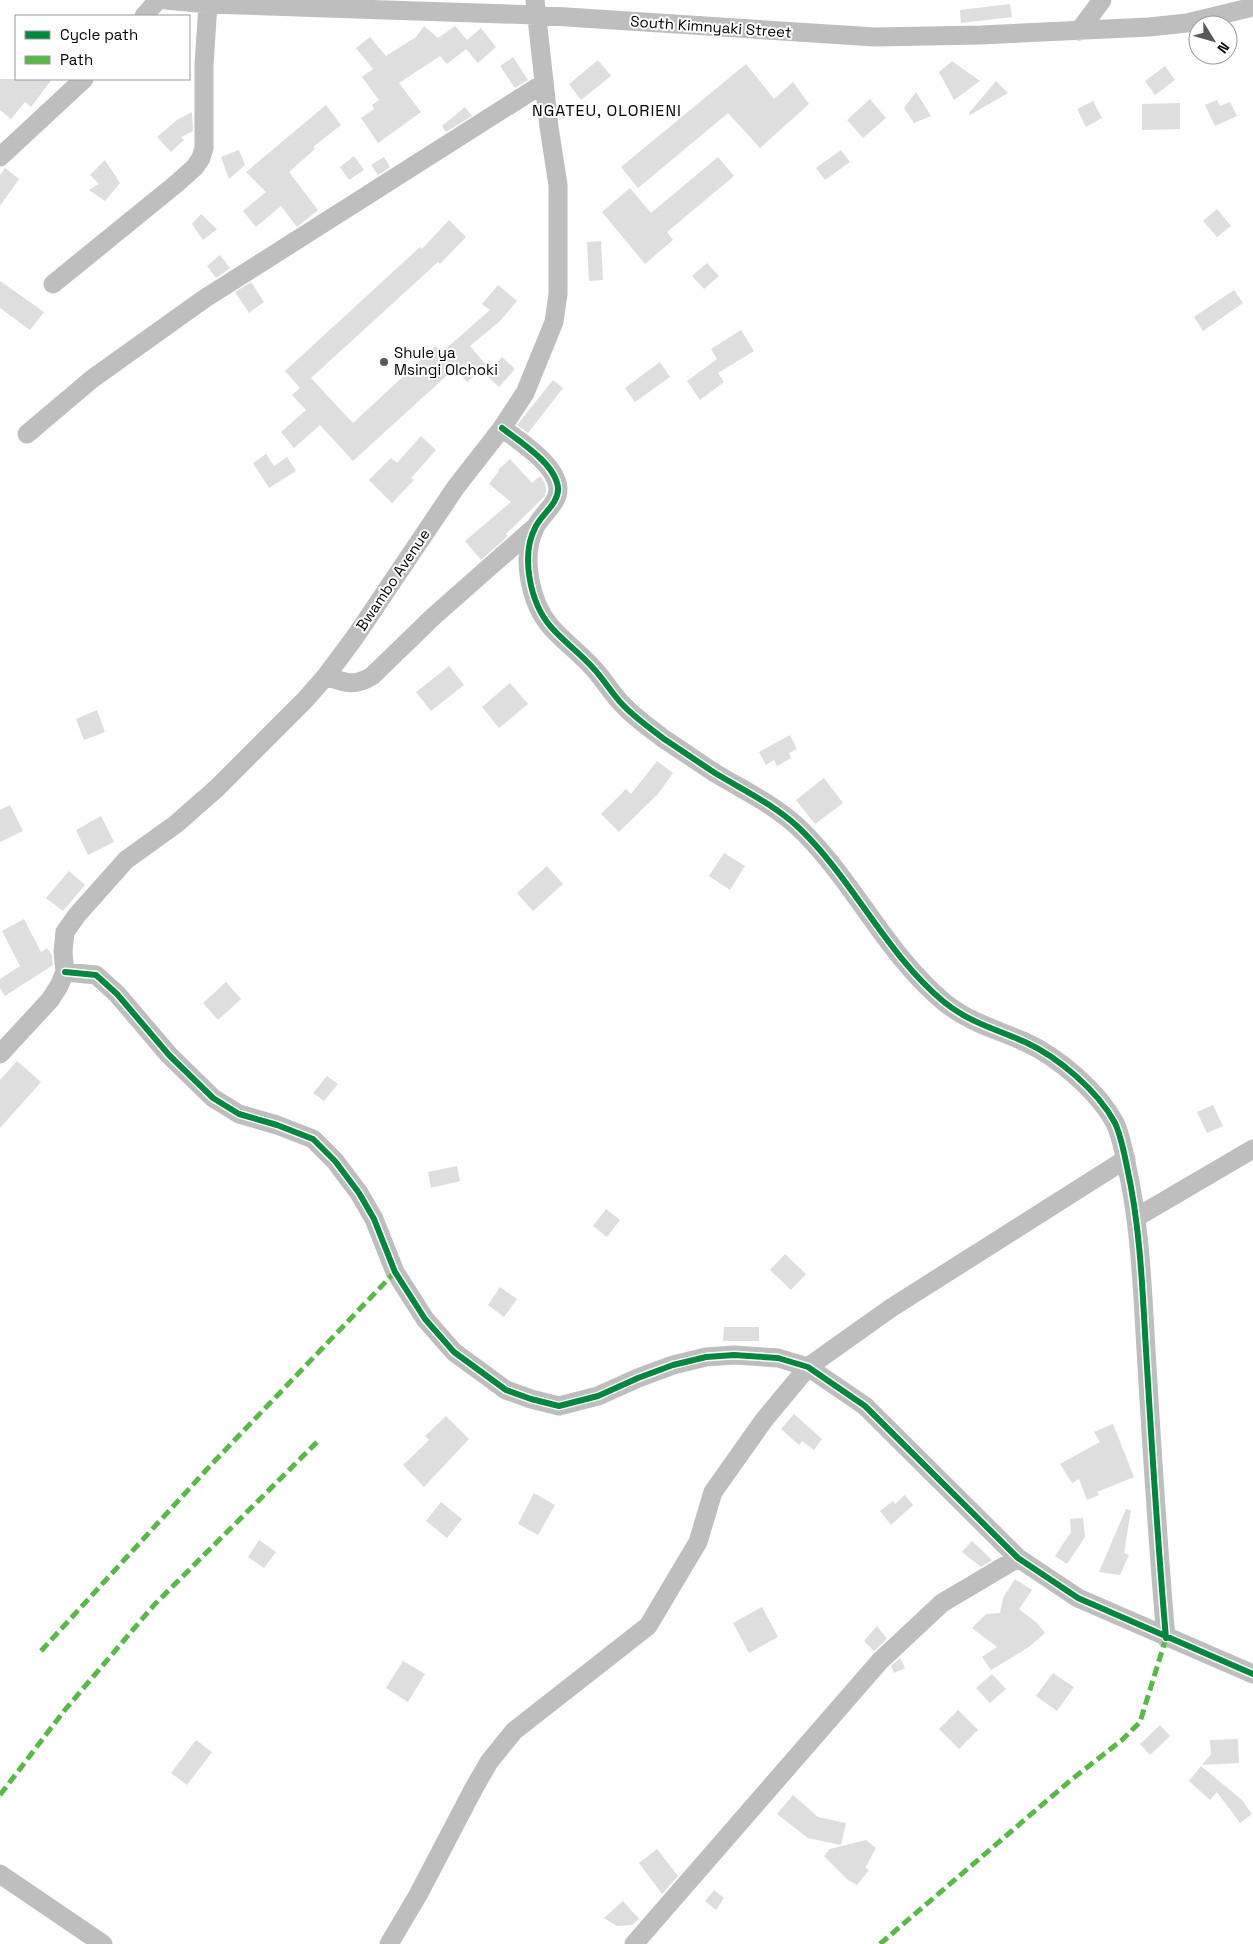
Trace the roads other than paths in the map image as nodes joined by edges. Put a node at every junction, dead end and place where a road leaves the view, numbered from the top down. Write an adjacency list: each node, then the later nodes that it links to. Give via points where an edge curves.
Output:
1 (158, 0): 7 (street)
2 (166, 0): 4 (street, South Kimnyaki Street)
3 (1102, 0): 8 (street)
4 (208, 4): 6 (street, South Kimnyaki Street); 12 (street, via 204,65 205,134 201,158 176,184)
5 (1253, 7): 8 (street, South Kimnyaki Street, via 1187,23)
6 (536, 8): 8 (street, South Kimnyaki Street, via 875,37); 10 (street, Bwambo Avenue)
7 (145, 15)
8 (1079, 31)
9 (83, 80): 11 (street)
10 (544, 83): 13 (street, Bwambo Avenue, via 558,185 558,294 554,322 532,378); 14 (street, via 204,300 92,379)
11 (0, 157)
12 (53, 284)
13 (502, 428): 15 (street, via 531,450 554,476 558,488 556,499); 16 (street, Bwambo Avenue, via 456,486)
14 (28, 434)
15 (536, 526): 16 (street, via 372,676 360,684); 20 (street, via 531,538 529,569 532,594 540,613 596,671 621,704 665,739 774,807 793,823 826,858 914,972 945,1003 971,1021 1041,1050 1086,1087 1115,1124)
16 (326, 676): 17 (street, Bwambo Avenue, via 217,788 176,824 126,860 95,893 65,932)
17 (65, 972): 18 (street, via 50,1000); 22 (street, via 96,975 118,994 169,1055 213,1098 239,1114 313,1139 335,1160 359,1193 374,1220 394,1272 425,1319 454,1352 506,1390 559,1406 598,1396 673,1365 706,1357 778,1358)
18 (0, 1054)
19 (1253, 1149): 21 (street)
20 (1126, 1159): 21 (street); 22 (street, via 891,1308)
21 (1137, 1217): 24 (street)
22 (808, 1367): 23 (street, via 865,1406); 28 (street, via 764,1420 713,1492 698,1542 648,1626 514,1731 489,1762)
23 (1018, 1558): 24 (street, via 1078,1598); 29 (street, via 942,1603 880,1661)
24 (1166, 1638): 25 (street)
25 (1253, 1674)
26 (0, 1874): 27 (street)
27 (103, 1944)
28 (389, 1944)
29 (634, 1944)

